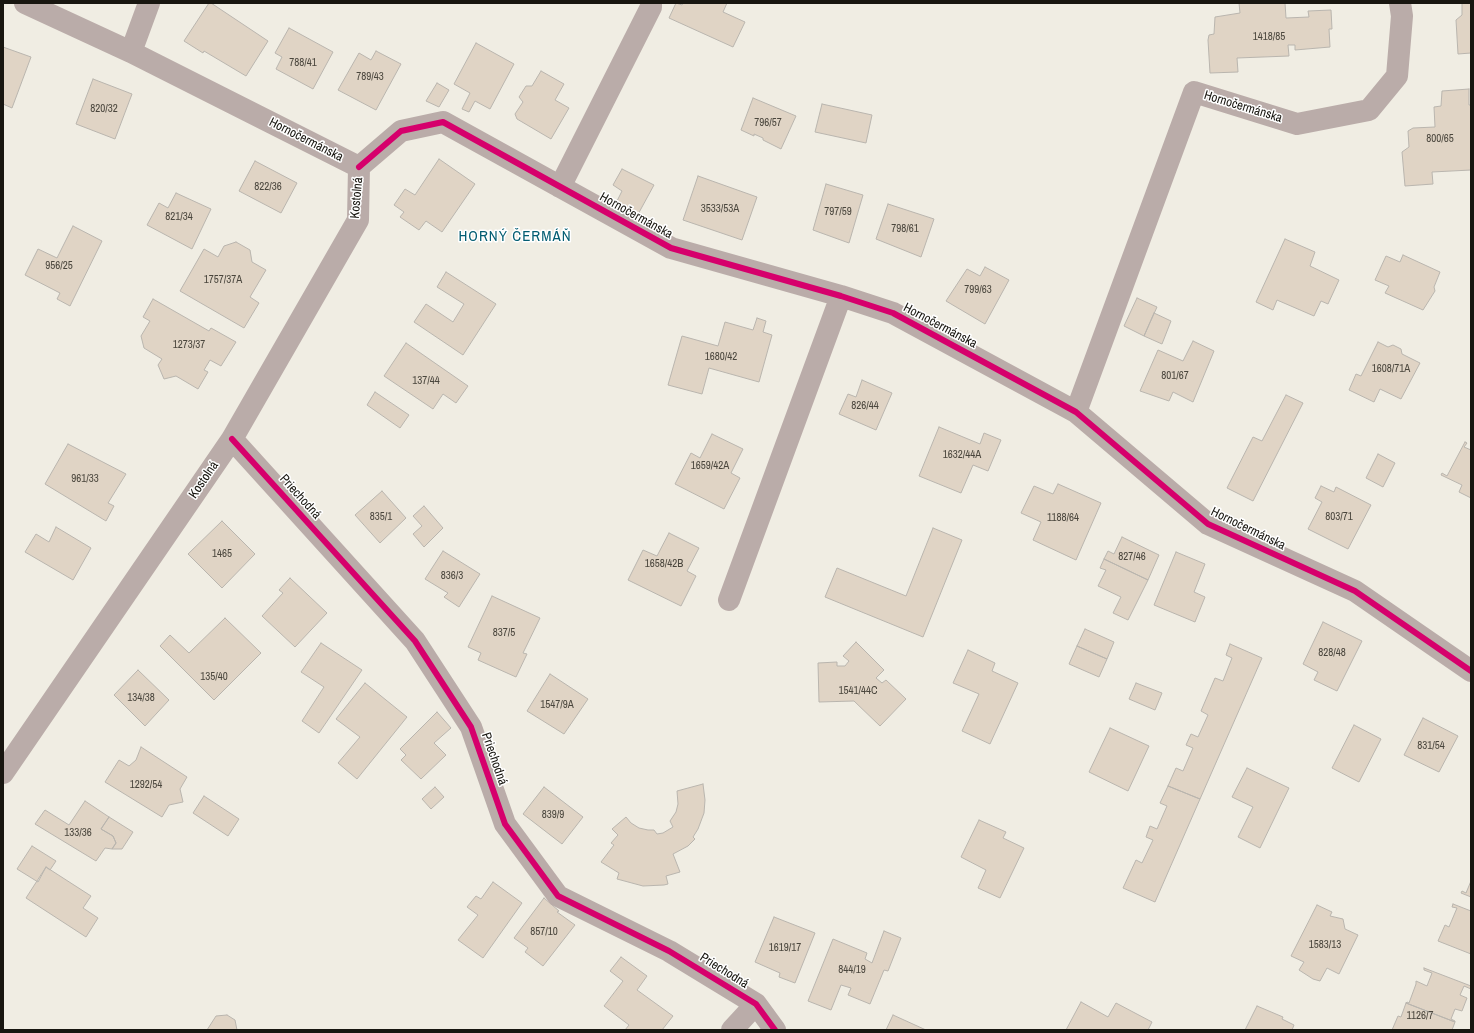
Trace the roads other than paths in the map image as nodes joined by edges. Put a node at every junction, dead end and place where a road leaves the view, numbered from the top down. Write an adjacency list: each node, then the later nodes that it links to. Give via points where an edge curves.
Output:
1 (25, 3): 5 (street, Hornočermánska)
2 (149, 3): 5 (street)
3 (651, 3): 7 (street)
4 (1400, 3): 9 (street, Hornočermánska, via 1402,16 1397,76 1369,110 1297,124 1194,92)
5 (131, 52): 6 (street, Hornočermánska)
6 (359, 167): 7 (street, Hornočermánska, via 401,130 443,122); 10 (street, Kostolná, via 358,220)
7 (560, 187): 8 (street, Hornočermánska, via 671,248)
8 (841, 296): 9 (street, Hornočermánska, via 893,313); 11 (street)
9 (1076, 412): 12 (street, Hornočermánska, via 1208,524 1355,591)
10 (232, 439): 13 (street, Kostolná); 14 (street, Priechodná, via 415,641 471,727 505,824 558,896 669,951)
11 (729, 600)
12 (1471, 671)
13 (3, 773)
14 (756, 1004): 15 (street); 16 (street, Priechodná)
15 (732, 1030)
16 (775, 1030)

